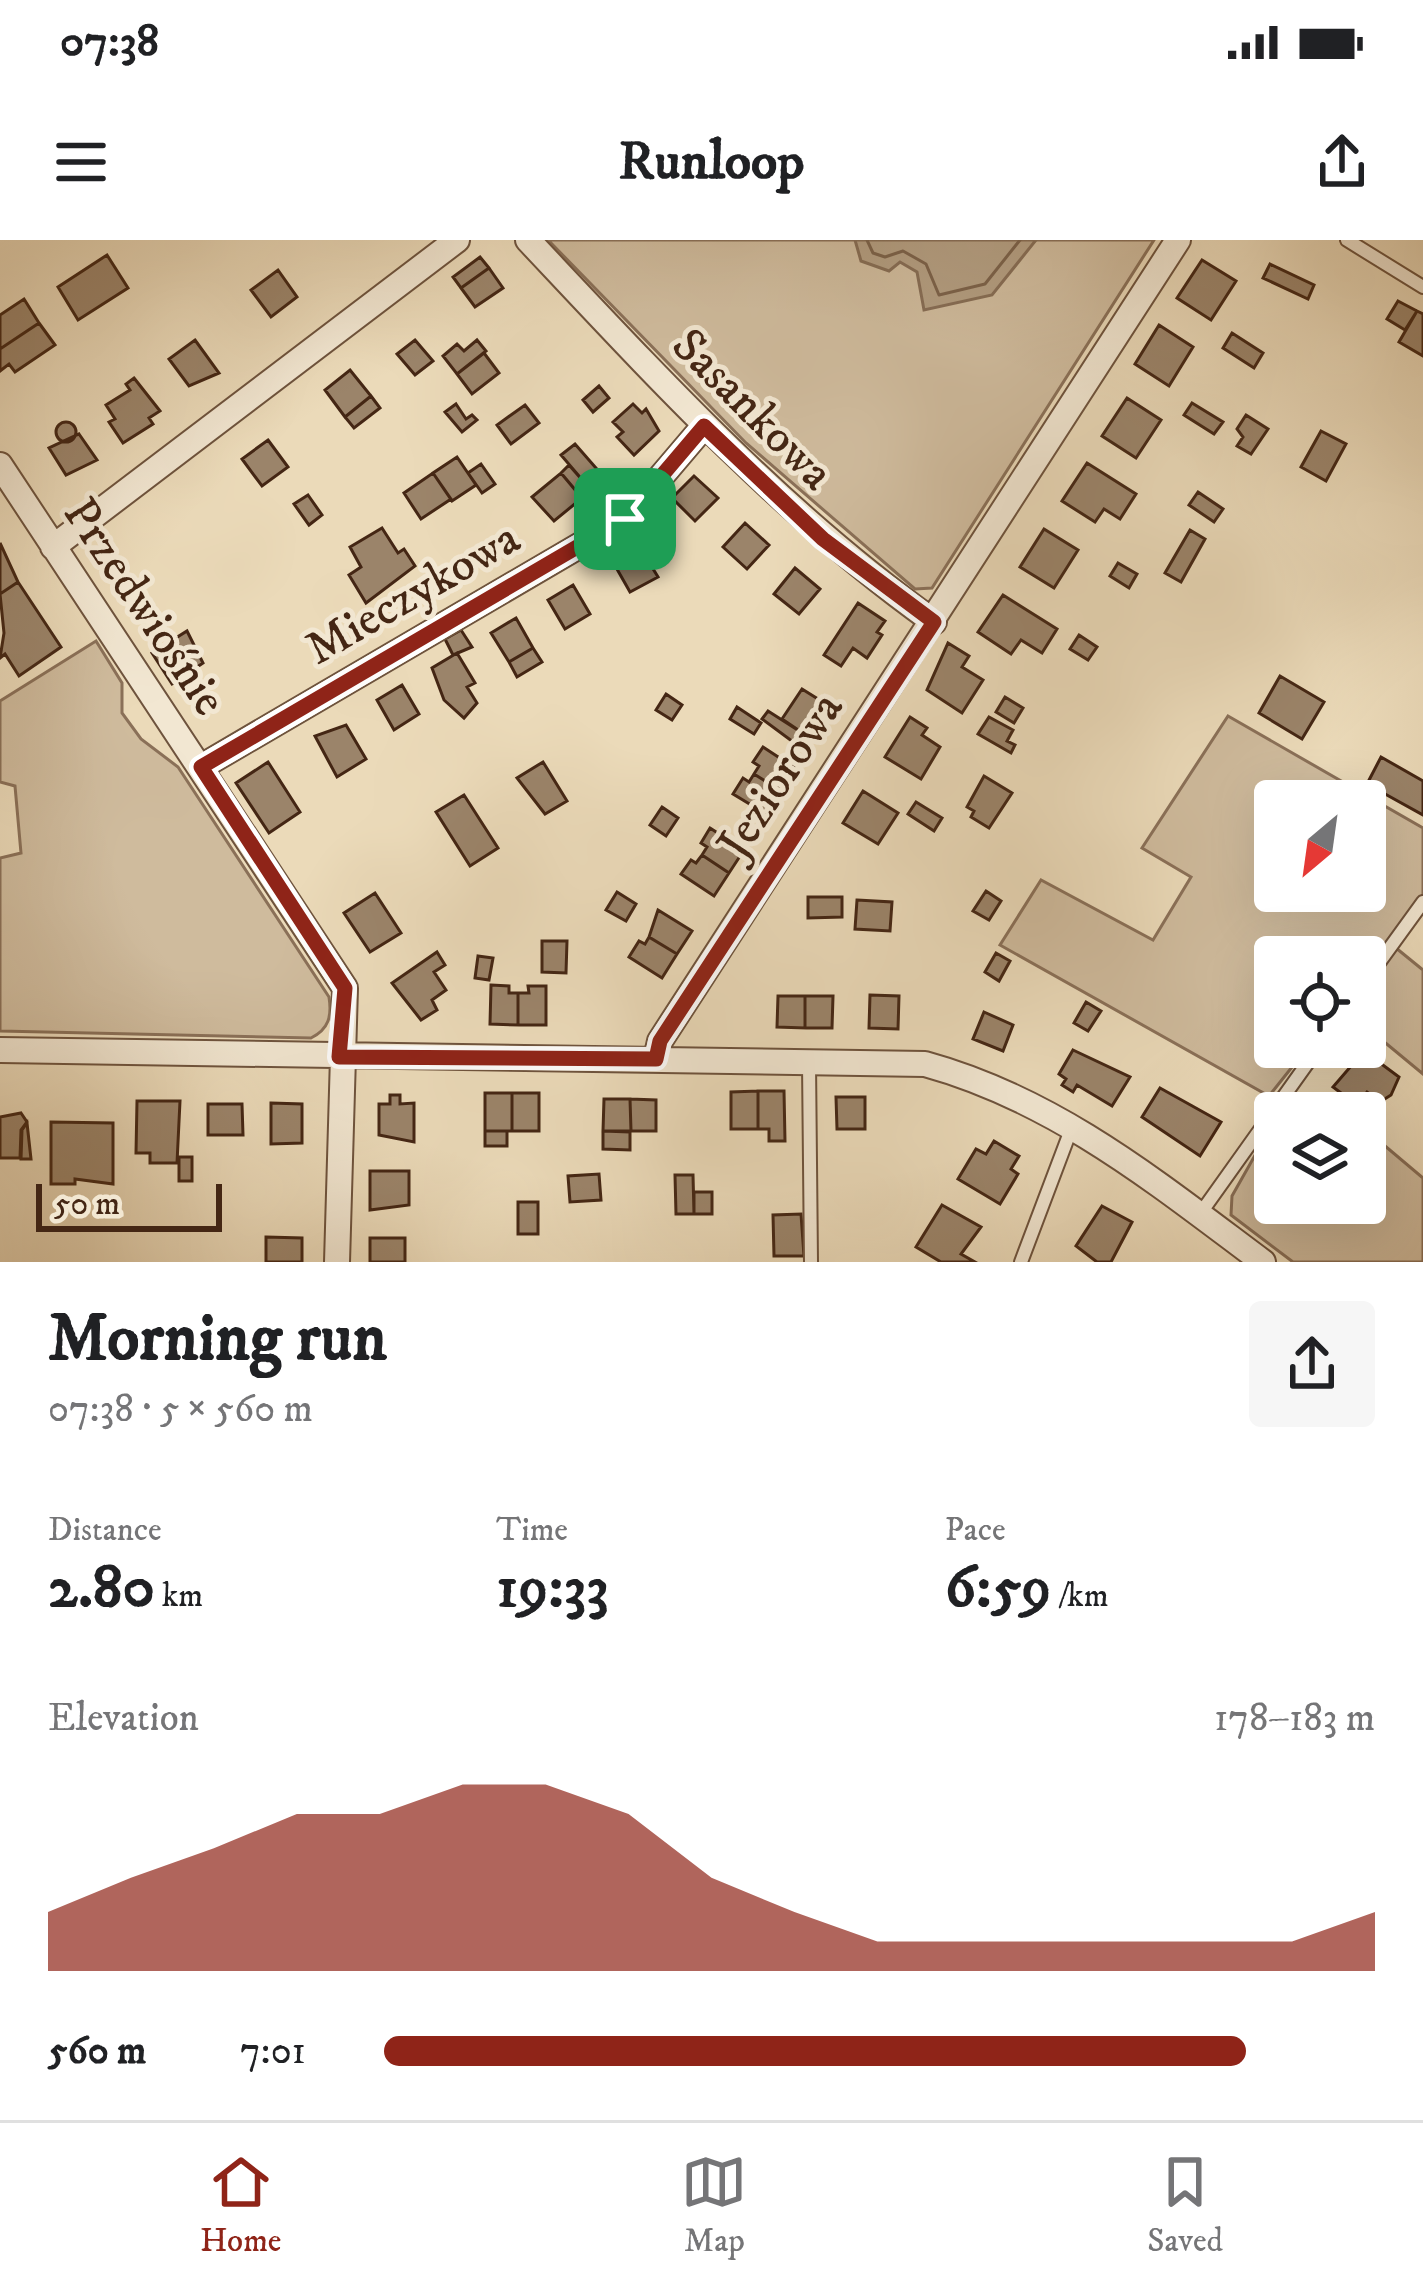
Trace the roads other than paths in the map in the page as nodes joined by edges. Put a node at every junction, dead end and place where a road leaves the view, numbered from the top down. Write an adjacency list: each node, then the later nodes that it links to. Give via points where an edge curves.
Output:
1 (457, 240): 8 (street)
2 (528, 240): 6 (street, Sasankowa)
3 (1178, 240): 9 (street, Jeziorowa)
4 (1347, 240): 5 (lane)
5 (1423, 287)
6 (704, 426): 9 (street, Sasankowa, via 823,539); 10 (street, Mieczykowa, via 625,519)
7 (0, 465): 8 (street, Przedwiośnie)
8 (53, 547): 10 (street, Przedwiośnie)
9 (934, 622): 15 (street, Jeziorowa, via 660,1041)
10 (201, 767): 14 (street, Przedwiośnie, via 345,988)
11 (1423, 902): 12 (lane)
12 (1386, 953)
13 (0, 1050): 14 (street)
14 (339, 1057): 15 (street); 20 (street, Przedwiośnie)
15 (656, 1059): 16 (street)
16 (809, 1062): 18 (street, via 926,1064 973,1077); 21 (lane)
17 (1304, 1068): 19 (lane)
18 (1072, 1126): 19 (street); 22 (lane)
19 (1200, 1214): 23 (street)
20 (337, 1262)
21 (811, 1262)
22 (1021, 1262)
23 (1263, 1262)

